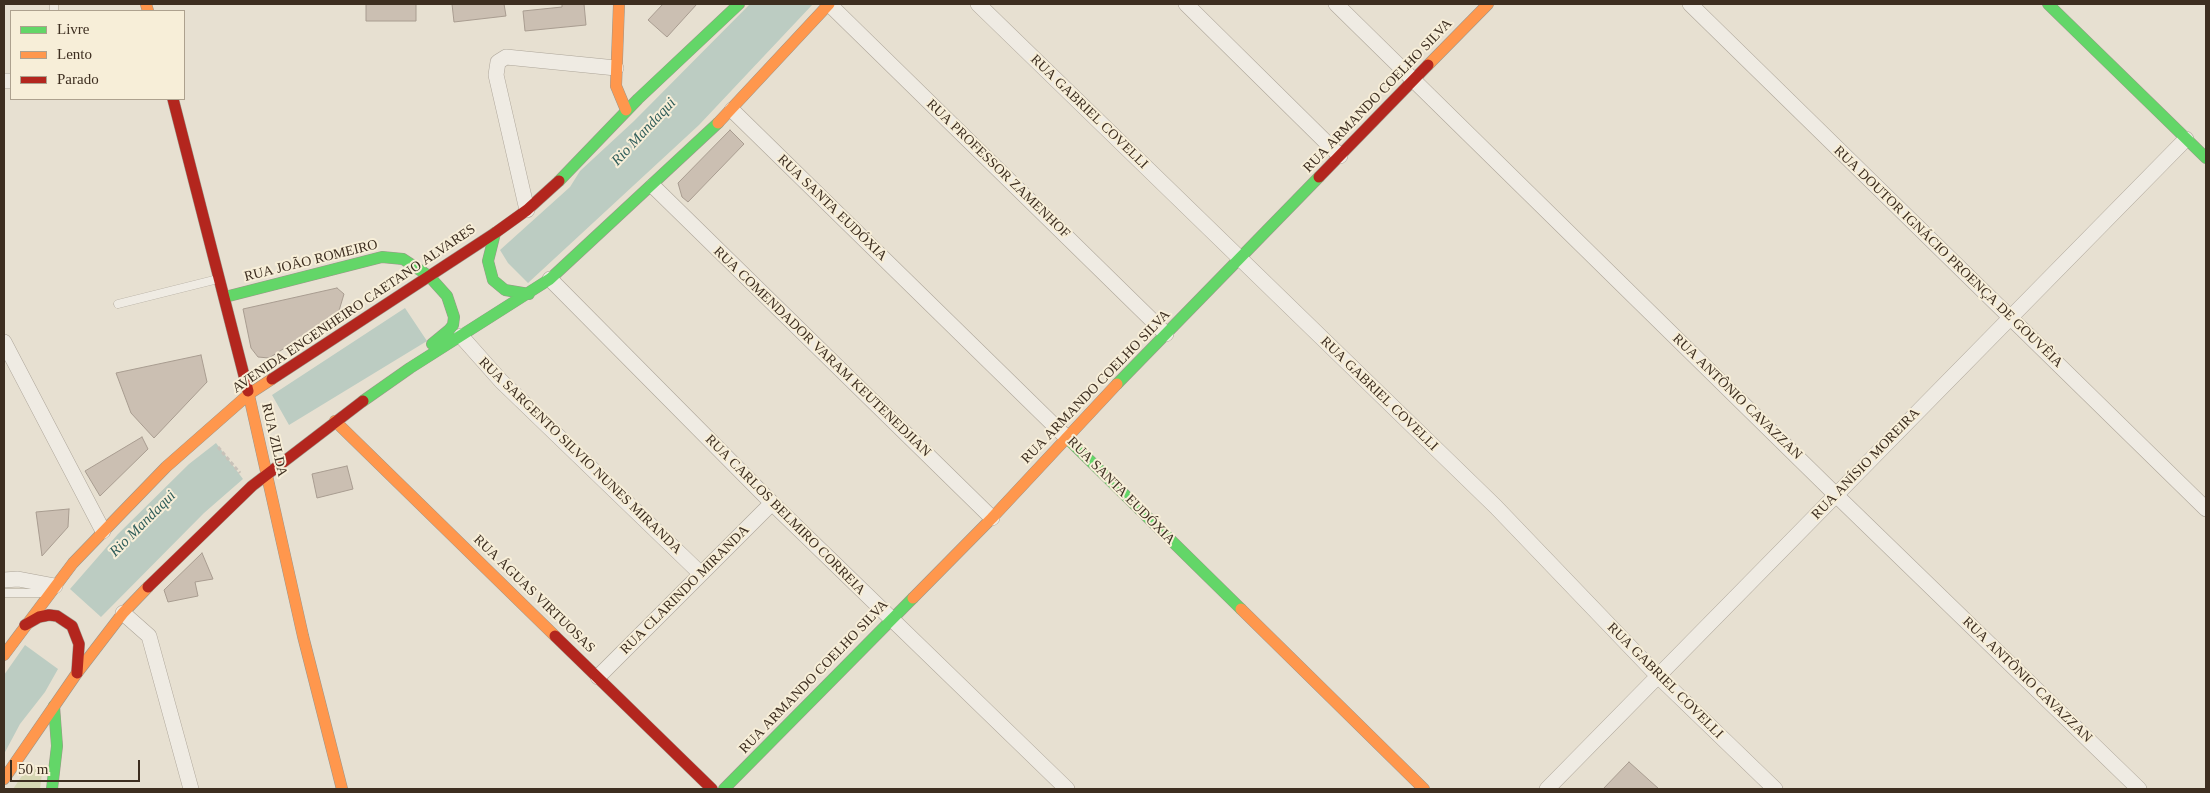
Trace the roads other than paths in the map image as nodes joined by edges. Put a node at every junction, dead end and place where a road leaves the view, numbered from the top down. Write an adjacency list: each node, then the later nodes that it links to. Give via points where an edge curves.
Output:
1 (619, 4): 10 (main road)
2 (739, 4): 13 (main road, AVENIDA ENGENHEIRO CAETANO ALVARES)
3 (829, 4): 14 (main road); 29 (street, RUA PROFESSOR ZAMENHOF)
4 (978, 4): 21 (street, RUA GABRIEL COVELLI)
5 (1186, 4): 16 (street)
6 (1336, 4): 11 (street, RUA ANTÔNIO CAVAZZAN)
7 (1488, 4): 11 (main road, RUA ARMANDO COELHO SILVA)
8 (1690, 4): 28 (street, RUA DOUTOR IGNÁCIO PROENÇA DE GOUVÊIA)
9 (2048, 4): 15 (main road)
10 (616, 68): 13 (main road, via 616,86); 19 (street, via 506,57 498,62 496,74)
11 (1415, 81): 16 (main road, RUA ARMANDO COELHO SILVA); 37 (street, RUA ANTÔNIO CAVAZZAN)
12 (173, 100): 23 (main road, RUA ZILDA)
13 (626, 110): 19 (main road, AVENIDA ENGENHEIRO CAETANO ALVARES)
14 (732, 110): 18 (main road); 35 (street, RUA SANTA EUDÓXIA)
15 (2186, 139): 17 (main road); 28 (street, RUA ANÍSIO MOREIRA)
16 (1340, 156): 21 (main road, RUA ARMANDO COELHO SILVA)
17 (2206, 158)
18 (653, 186): 24 (main road); 40 (street, RUA COMENDADOR VARAM KEUTENEDJIAN)
19 (527, 210): 20 (main road, AVENIDA ENGENHEIRO CAETANO ALVARES)
20 (496, 233): 22 (main road, AVENIDA ENGENHEIRO CAETANO ALVARES); 25 (main road, via 488,261 493,280 505,290)
21 (1240, 259): 29 (main road, RUA ARMANDO COELHO SILVA); 50 (street, RUA GABRIEL COVELLI, via 1496,507)
22 (429, 276): 26 (main road, RUA JOÃO ROMEIRO, via 403,259 382,257); 32 (main road, RUA JOÃO ROMEIRO, via 447,296 453,324 416,356); 33 (main road, AVENIDA ENGENHEIRO CAETANO ALVARES)
23 (220, 279): 26 (main road, RUA ZILDA); 27 (lane)
24 (550, 279): 25 (main road); 38 (street, RUA CARLOS BELMIRO CORREIA)
25 (529, 294): 30 (main road)
26 (225, 297): 33 (main road, RUA ZILDA)
27 (118, 304)
28 (2010, 318): 37 (street, RUA ANÍSIO MOREIRA); 39 (street, RUA DOUTOR IGNÁCIO PROENÇA DE GOUVÊIA)
29 (1166, 334): 35 (main road, RUA ARMANDO COELHO SILVA)
30 (461, 336): 32 (main road); 42 (street, RUA SARGENTO SILVIO NUNES MIRANDA, via 501,381)
31 (4, 342): 41 (street)
32 (410, 368): 34 (main road)
33 (249, 394): 36 (main road, RUA ZILDA); 41 (main road, AVENIDA ENGENHEIRO CAETANO ALVARES, via 166,467)
34 (335, 421): 36 (main road); 51 (main road, RUA ÁGUAS VIRTUOSAS)
35 (1067, 438): 40 (main road, RUA ARMANDO COELHO SILVA); 60 (main road, RUA SANTA EUDÓXIA)
36 (267, 475): 45 (main road); 56 (main road, RUA ZILDA)
37 (1836, 495): 50 (street, RUA ANÍSIO MOREIRA); 63 (street, RUA ANTÔNIO CAVAZZAN)
38 (772, 503): 42 (street, RUA CLARINDO MIRANDA); 46 (street, RUA CARLOS BELMIRO CORREIA)
39 (2206, 509)
40 (992, 518): 46 (main road, RUA ARMANDO COELHO SILVA)
41 (103, 531): 43 (main road, AVENIDA ENGENHEIRO CAETANO ALVARES)
42 (701, 574): 51 (street, RUA CLARINDO MIRANDA)
43 (53, 589): 44 (street, via 18,579); 47 (main road, AVENIDA ENGENHEIRO CAETANO ALVARES)
44 (4, 590)
45 (123, 613): 49 (main road); 55 (street, via 149,636)
46 (891, 620): 58 (main road, RUA ARMANDO COELHO SILVA); 59 (street, RUA CARLOS BELMIRO CORREIA)
47 (25, 625): 48 (main road, AVENIDA ENGENHEIRO CAETANO ALVARES); 49 (main road, via 49,615 57,616 72,626 79,650)
48 (4, 655)
49 (77, 673): 52 (main road)
50 (1658, 676): 61 (street, RUA ANÍSIO MOREIRA); 62 (street, RUA GABRIEL COVELLI)
51 (598, 677): 57 (main road, RUA ÁGUAS VIRTUOSAS)
52 (54, 706): 53 (main road); 54 (main road, via 57,746)
53 (4, 780)
54 (52, 789)
55 (191, 789)
56 (342, 789)
57 (712, 789)
58 (724, 789)
59 (1067, 789)
60 (1424, 789)
61 (1547, 789)
62 (1775, 789)
63 (2139, 789)

